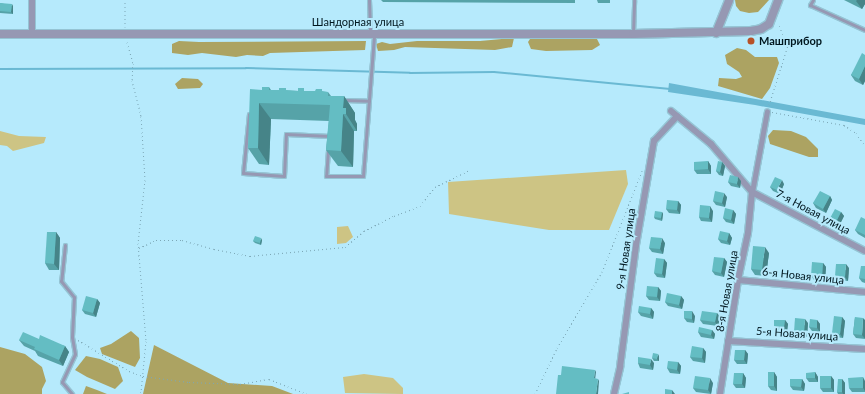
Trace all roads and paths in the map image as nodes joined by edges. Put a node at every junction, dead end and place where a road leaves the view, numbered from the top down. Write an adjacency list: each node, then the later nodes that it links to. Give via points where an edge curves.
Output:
1 (32, 0): 9 (street)
2 (369, 0): 10 (lane)
3 (634, 0): 13 (lane)
4 (729, 0): 11 (street)
5 (778, 0): 7 (street, Шандорная улица)
6 (813, 0): 8 (lane, via 810,5)
7 (773, 14): 11 (street, Шандорная улица, via 769,24 761,29); 18 (path, via 788,45)
8 (865, 30)
9 (32, 33): 10 (street, Шандорная улица); 12 (street, Шандорная улица)
10 (372, 33): 13 (street, Шандорная улица); 16 (lane)
11 (716, 33): 13 (street, Шандорная улица)
12 (0, 34)
13 (633, 34)
14 (133, 63): 26 (path, via 132,80 141,116 145,180)
15 (337, 100): 16 (lane)
16 (369, 101): 19 (lane, via 363,176 326,176 330,135 286,134 284,176 243,174)
17 (671, 111): 20 (street)
18 (767, 111): 21 (path, via 844,125 856,132); 24 (street)
19 (250, 113)
20 (677, 116): 24 (street, via 712,144); 38 (street, 9-я Новая улица, via 654,141)
21 (865, 146)
22 (643, 170): 37 (path, via 602,272 557,348)
23 (468, 171): 26 (path, via 435,187 420,206 364,231 345,247 250,256 182,240 156,240)
24 (752, 192): 27 (street, 7-я Новая улица); 28 (street, 8-я Новая улица, via 748,233)
25 (65, 245): 30 (lane, via 61,281 74,297)
26 (139, 249): 33 (path, via 146,341)
27 (865, 251)
28 (738, 280): 29 (street, 6-я Новая улица); 31 (street, 8-я Новая улица)
29 (865, 292)
30 (72, 337): 33 (path, via 129,371); 34 (lane, via 74,354 62,382)
31 (728, 340): 32 (street, 5-я Новая улица); 39 (street, 8-я Новая улица)
32 (865, 349)
33 (143, 376): 35 (path); 36 (path, via 196,383 240,384 269,379)
34 (72, 394)
35 (139, 394)
36 (307, 394)
37 (535, 394)
38 (614, 394)
39 (720, 394)

